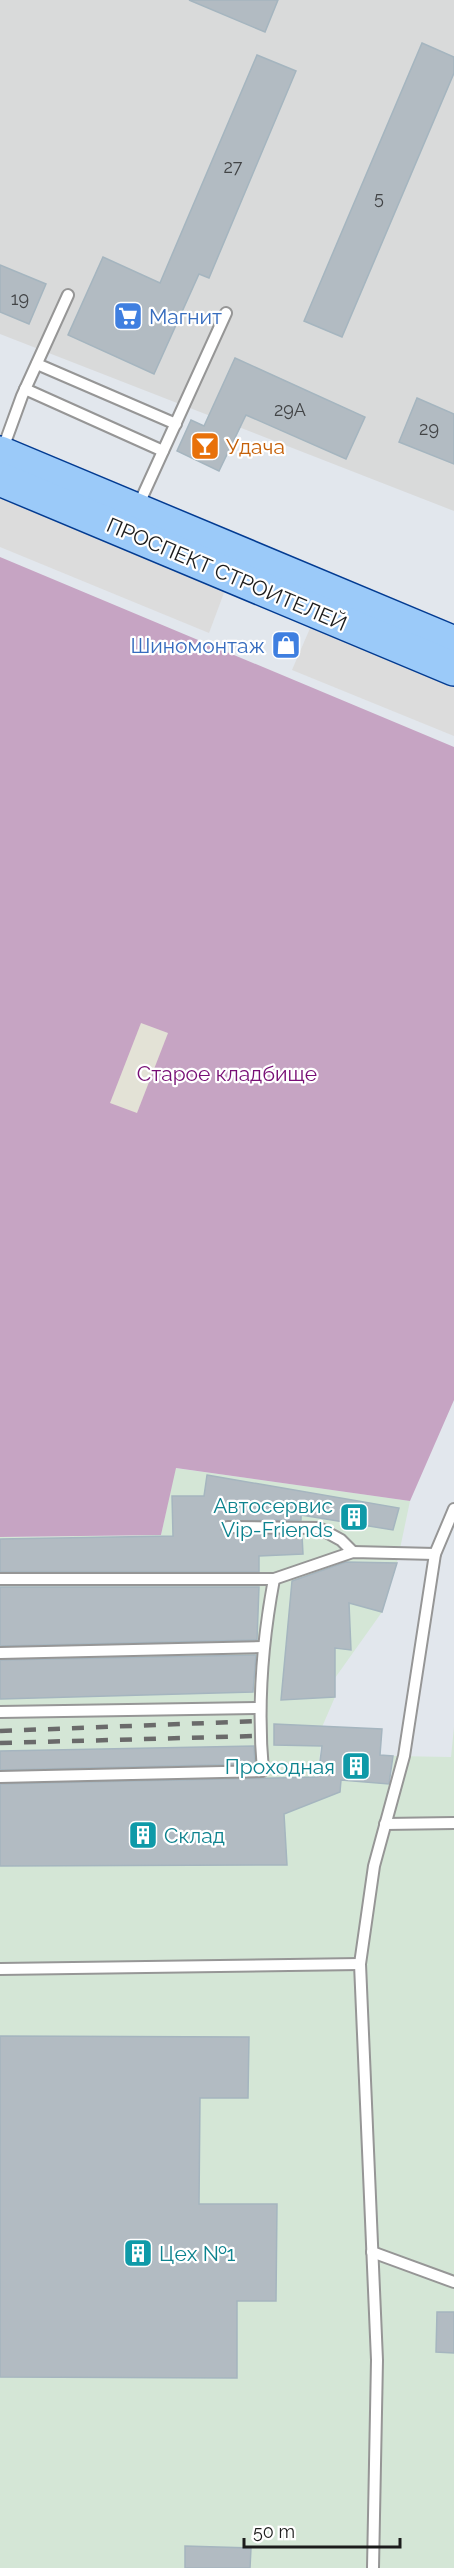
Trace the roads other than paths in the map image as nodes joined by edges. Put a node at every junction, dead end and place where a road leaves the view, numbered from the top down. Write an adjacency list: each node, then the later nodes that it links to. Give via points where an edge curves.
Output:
1 (68, 295): 3 (lane)
2 (226, 313): 5 (lane)
3 (37, 364): 4 (lane); 5 (lane)
4 (25, 389): 6 (lane); 7 (lane)
5 (176, 424): 6 (lane)
6 (163, 451): 8 (lane)
7 (0, 462): 8 (main road, ПРОСПЕКТ СТРОИТЕЛЕЙ); 10 (main road, ПРОСПЕКТ СТРОИТЕЛЕЙ)
8 (136, 510): 9 (main road, ПРОСПЕКТ СТРОИТЕЛЕЙ)
9 (454, 643)
10 (454, 669)
11 (454, 1509): 14 (lane)
12 (228, 1527): 13 (lane, via 319,1527)
13 (353, 1552): 14 (lane); 16 (lane)
14 (435, 1554): 23 (lane, via 404,1756)
15 (0, 1579): 16 (lane)
16 (274, 1579): 17 (lane)
17 (262, 1647): 18 (lane); 19 (lane)
18 (0, 1653)
19 (260, 1708): 20 (lane); 21 (lane, via 263,1771)
20 (0, 1712)
21 (0, 1777)
22 (454, 1823): 23 (lane)
23 (385, 1824): 24 (lane, via 374,1866)
24 (360, 1964): 25 (lane); 26 (lane)
25 (0, 1969)
26 (372, 2252): 27 (lane); 28 (lane, via 377,2360)
27 (454, 2282)
28 (373, 2568)

